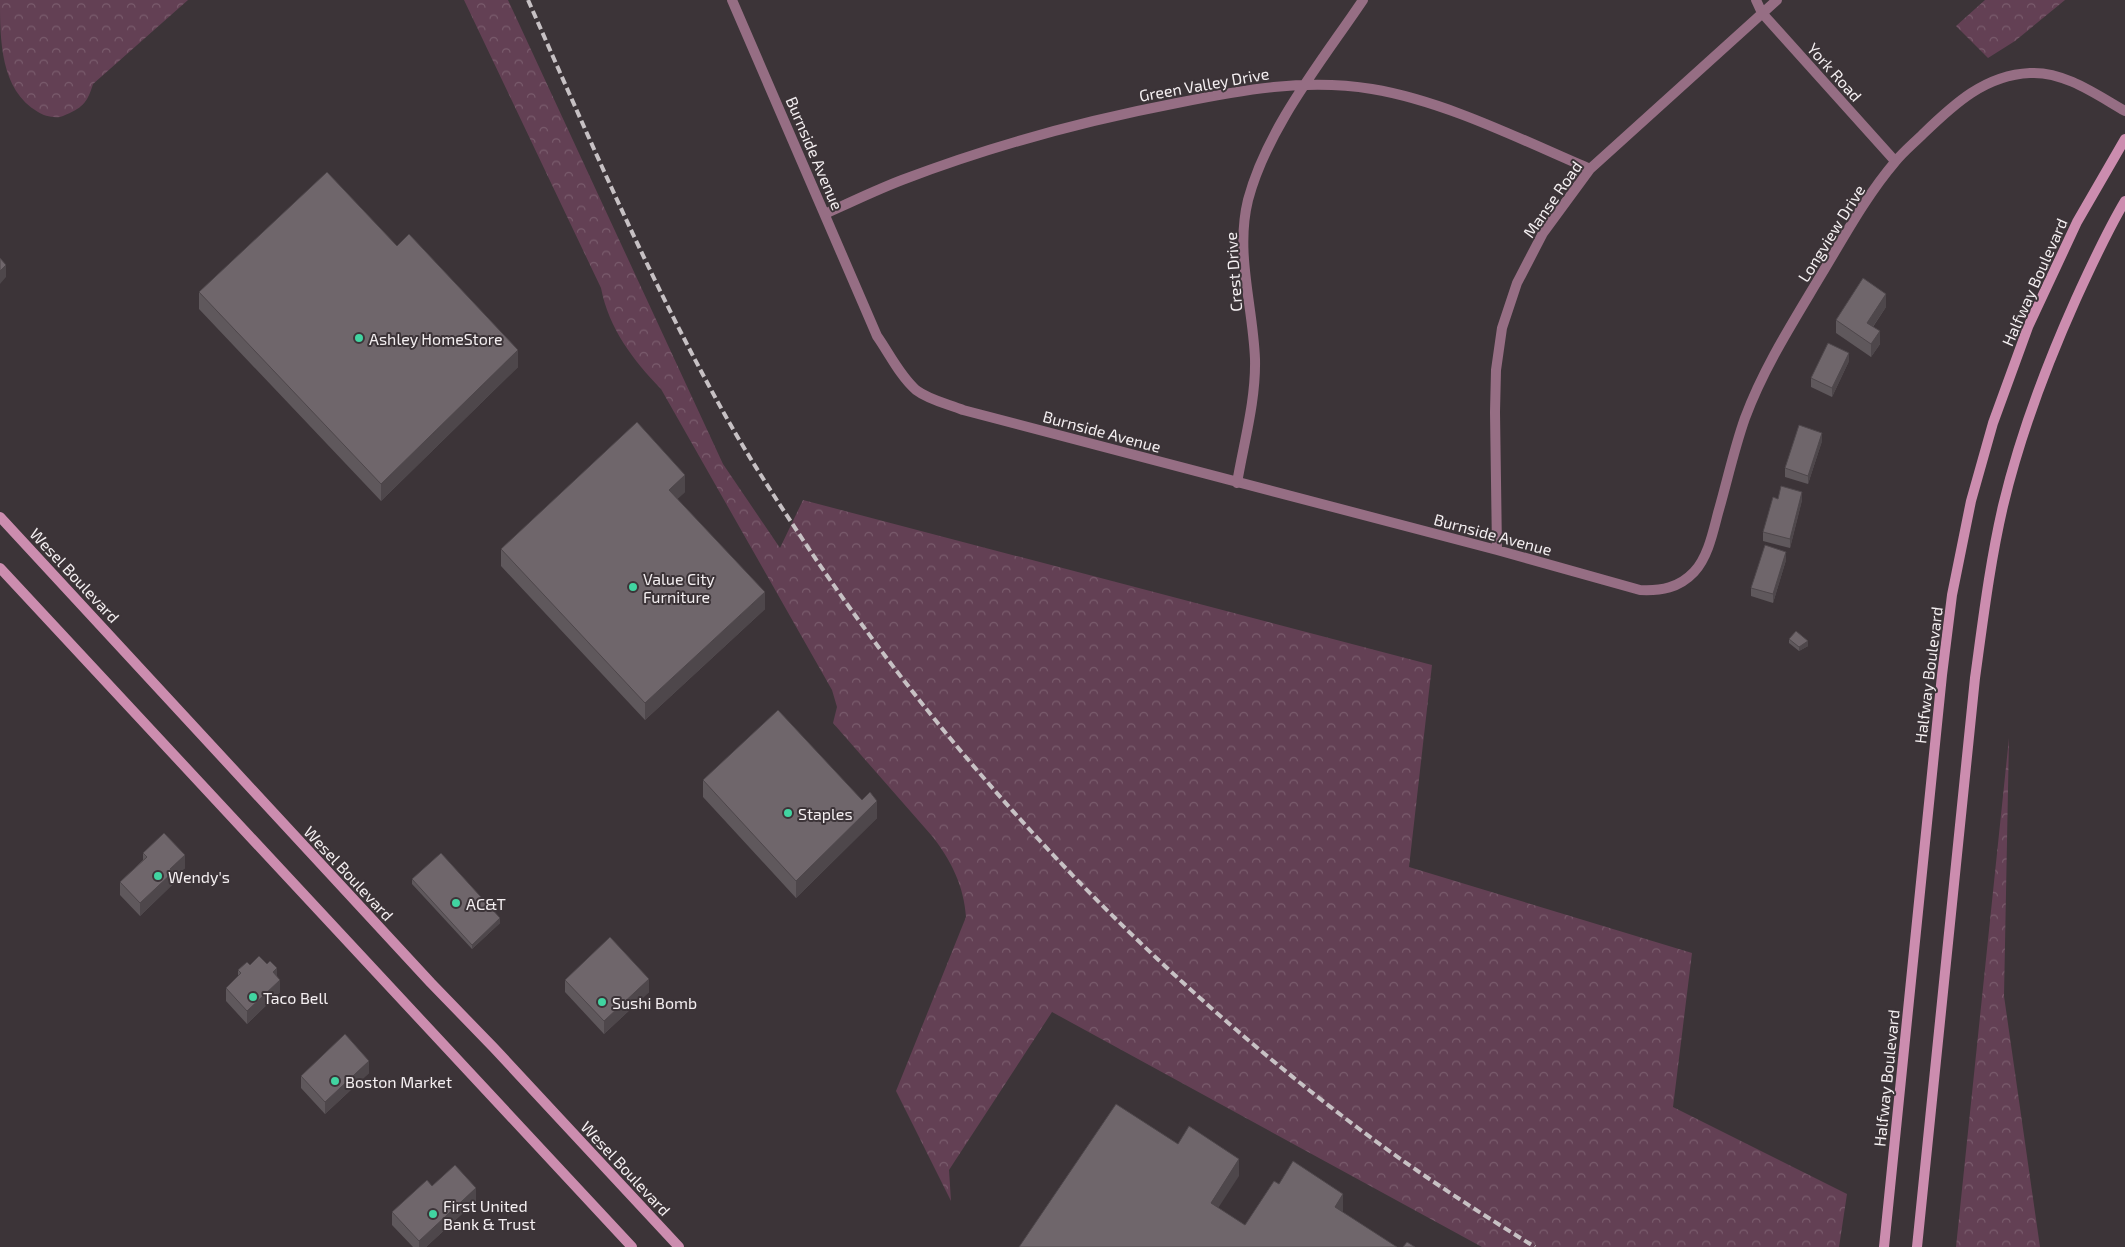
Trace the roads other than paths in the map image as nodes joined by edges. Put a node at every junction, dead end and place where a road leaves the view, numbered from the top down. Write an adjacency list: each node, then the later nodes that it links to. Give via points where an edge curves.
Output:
1 (732, 0): 12 (street, Burnside Avenue)
2 (1363, 0): 6 (street, Crest Drive)
3 (1756, 0): 5 (street, York Road)
4 (1776, 0): 5 (street, Manse Road)
5 (1762, 13): 9 (street, York Road); 10 (street, Manse Road)
6 (1307, 84): 10 (street, Green Valley Drive, via 1372,89 1421,102 1474,119); 12 (street, Green Valley Drive, via 1240,90 1054,131 901,180); 13 (street, Crest Drive, via 1278,130 1248,201 1243,232 1244,269 1255,361 1253,397)
7 (2125, 110): 9 (street, Longview Drive, via 2052,75 2031,73 1998,78 1974,90 1948,110)
8 (2125, 139): 20 (main road, Halfway Boulevard, via 2077,222 2028,327 1993,423 1971,501 1952,595 1942,675)
9 (1895, 162): 17 (street, Longview Drive, via 1861,209 1758,386 1744,422 1710,543)
10 (1590, 169): 15 (street, Manse Road, via 1543,234 1517,284 1502,328 1495,412)
11 (2125, 202): 21 (main road, via 2106,234 2060,335 2025,427 2003,506 1975,678)
12 (825, 214): 13 (street, Burnside Avenue, via 877,336 916,390 963,410)
13 (1237, 483): 15 (street, Burnside Avenue)
14 (0, 517): 19 (main road, Wesel Boulevard, via 430,983)
15 (1497, 550): 17 (street, Burnside Avenue, via 1640,590 1674,586)
16 (0, 568): 18 (main road)
17 (1695, 570)
18 (632, 1247)
19 (679, 1247)
20 (1884, 1247)
21 (1916, 1247)

